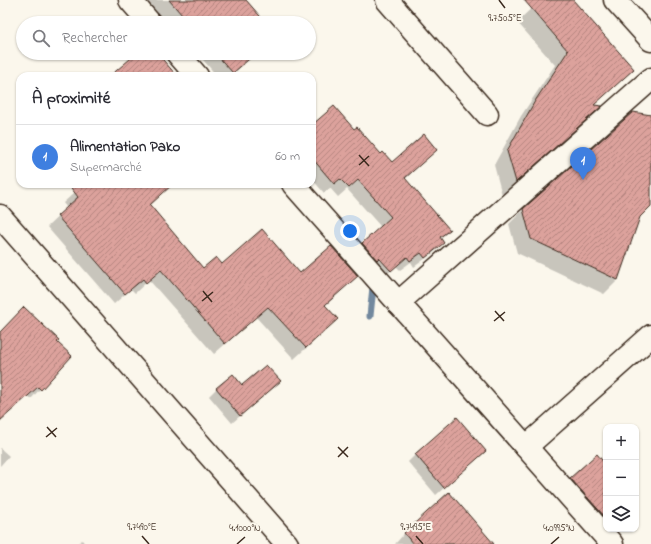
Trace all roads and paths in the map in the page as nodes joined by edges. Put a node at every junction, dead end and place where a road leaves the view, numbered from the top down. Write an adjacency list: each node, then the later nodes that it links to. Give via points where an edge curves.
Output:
1 (130, 0): 4 (street)
2 (387, 0): 9 (street)
3 (615, 0): 5 (street)
4 (144, 16)
5 (651, 40)
6 (183, 60): 7 (street)
7 (194, 72)
8 (651, 79): 12 (street)
9 (487, 114)
10 (297, 188): 12 (street)
11 (0, 216): 15 (street)
12 (398, 303): 14 (street)
13 (651, 336): 14 (street)
14 (526, 447): 16 (street)
15 (287, 544)
16 (612, 544)

